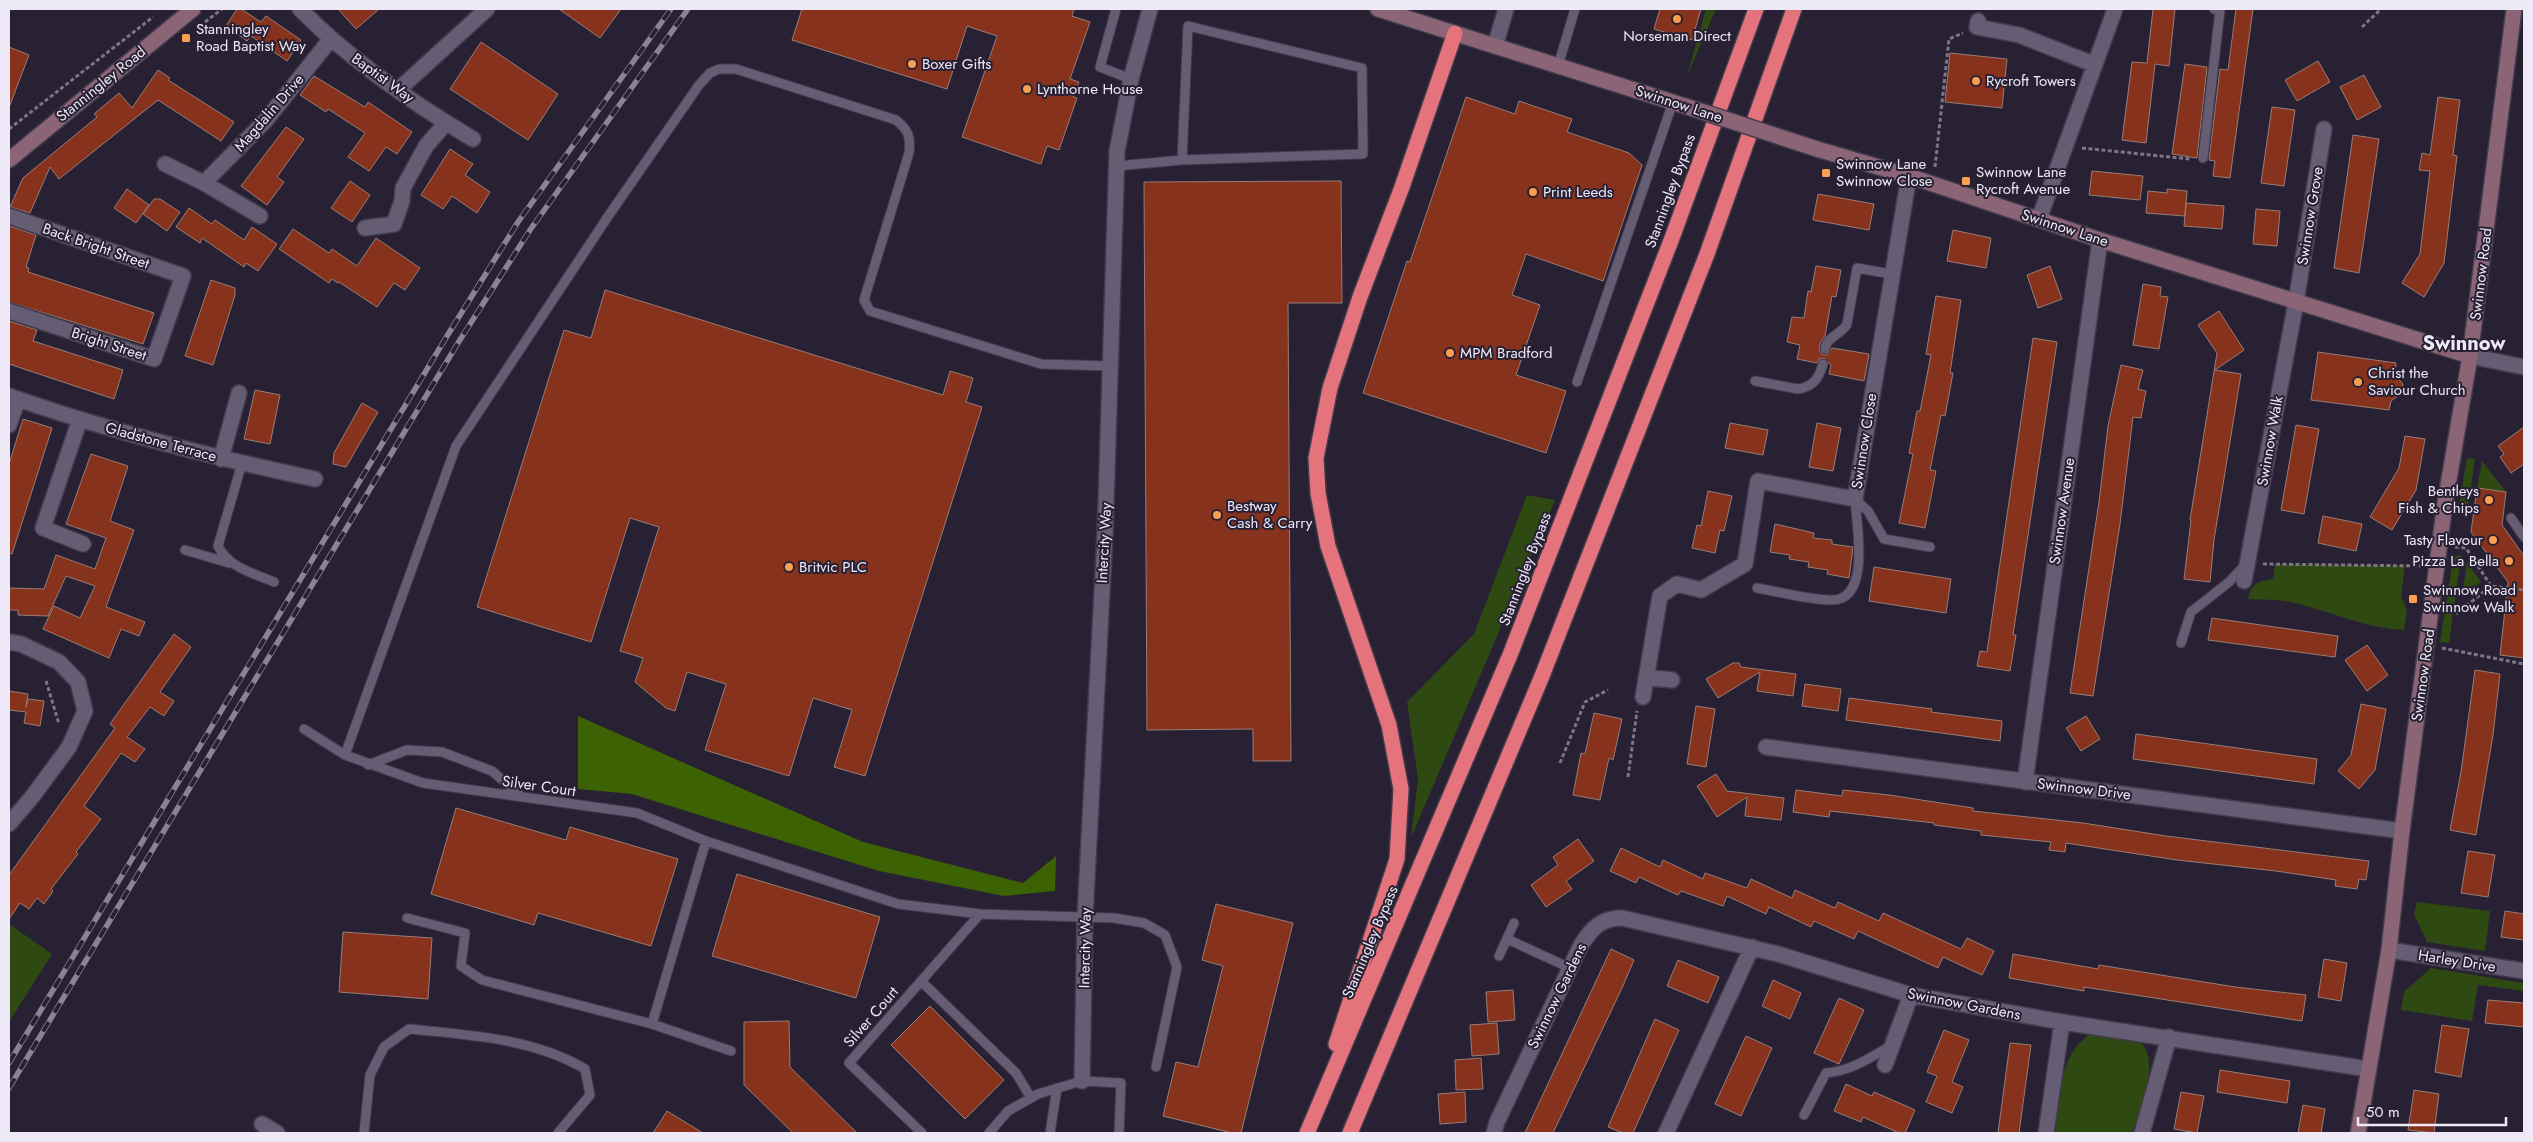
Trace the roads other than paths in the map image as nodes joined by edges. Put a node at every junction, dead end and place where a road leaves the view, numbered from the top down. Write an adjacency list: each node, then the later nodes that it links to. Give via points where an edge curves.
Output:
1 (194, 9): 28 (street, Stanningley Road)
2 (300, 9): 17 (street, Baptist Way)
3 (487, 9): 22 (street)
4 (1116, 9): 21 (lane, via 1100,67)
5 (1150, 9): 21 (street, Intercity Way)
6 (1378, 9): 14 (street, Swinnow Lane)
7 (1506, 9): 18 (street)
8 (1575, 9): 20 (lane)
9 (1756, 9): 114 (highway, Stanningley Bypass, via 1510,655)
10 (1794, 9): 115 (highway, via 1707,254 1546,667)
11 (2115, 9): 19 (street)
12 (2214, 9): 27 (lane, via 2220,10)
13 (2514, 9): 44 (street, Swinnow Road)
14 (1397, 12): 16 (street, Swinnow Lane)
15 (1978, 24): 19 (street, via 2019,35)
16 (1455, 33): 18 (street, Swinnow Lane); 114 (highway, via 1336,370 1316,458 1318,493 1328,546 1389,725 1402,789 1397,859)
17 (330, 40): 22 (street, Baptist Way); 33 (street, Magdalin Drive, via 266,120)
18 (1495, 46): 20 (street, Swinnow Lane)
19 (2093, 64): 36 (street)
20 (1558, 66): 23 (street, Swinnow Lane)
21 (1131, 79): 31 (street, Intercity Way, via 1116,151)
22 (398, 90): 24 (street, Baptist Way)
23 (1679, 104): 32 (street, Swinnow Lane, bridge); 49 (lane)
24 (446, 123): 26 (street, Baptist Way); 37 (street, via 426,146 403,188 394,224)
25 (2324, 130): 41 (street, Swinnow Grove)
26 (473, 139)
27 (2202, 158)
28 (9, 160)
29 (1182, 160): 29 (lane, via 1363,154 1362,68 1188,26); 31 (lane)
30 (165, 164): 33 (street)
31 (1116, 166): 46 (street, Intercity Way)
32 (1909, 176): 36 (street, Swinnow Lane); 39 (street, Swinnow Close)
33 (204, 183): 35 (street)
34 (9, 216): 40 (street, Back Bright Street)
35 (260, 216)
36 (2038, 219): 38 (street, Swinnow Lane)
37 (365, 228)
38 (2100, 240): 41 (street, Swinnow Lane); 77 (street, Swinnow Avenue)
39 (1892, 274): 43 (lane, via 1858,268 1847,324 1844,330 1828,340); 57 (street, Swinnow Close)
40 (183, 276): 42 (street, Bright Street, via 154,359)
41 (2296, 302): 44 (street, Swinnow Lane); 63 (street, Swinnow Walk)
42 (9, 311)
43 (1825, 349)
44 (2470, 356): 47 (street, Swinnow Lane); 80 (street, Swinnow Road, via 2440,546)
45 (1823, 364): 48 (lane, via 1817,379 1806,388)
46 (1110, 366): 75 (lane, via 1041,364 870,311 864,300 909,153 911,138 907,129 896,120 736,69 719,69 710,73 630,184 456,446); 83 (street, Intercity Way)
47 (2524, 367)
48 (1755, 381)
49 (1577, 382)
50 (239, 393): 54 (street)
51 (13, 397): 52 (street, Gladstone Terrace); 53 (street)
52 (80, 419): 54 (street, Gladstone Terrace); 60 (street, via 42,528)
53 (9, 425)
54 (221, 459): 55 (street, Gladstone Terrace)
55 (242, 464): 56 (street, Gladstone Terrace); 64 (lane, via 218,546)
56 (315, 479)
57 (1855, 499): 61 (lane, via 1868,511 1884,539); 67 (lane, via 1860,562 1856,581 1846,594 1834,600); 70 (street, Swinnow Close, via 1758,481 1744,564 1701,590 1677,584 1660,596)
58 (2511, 518): 59 (lane)
59 (2524, 537)
60 (83, 544)
61 (1930, 547)
62 (186, 550): 64 (lane)
63 (2247, 563): 65 (street, Swinnow Walk); 69 (lane, via 2191,612)
64 (232, 564): 66 (lane)
65 (2244, 581)
66 (274, 582)
67 (1756, 588)
68 (9, 642): 79 (street, via 21,644 59,662 78,682 85,711 69,747)
69 (2181, 643)
70 (1646, 677): 71 (street); 72 (street, Swinnow Close)
71 (1672, 680)
72 (1643, 697)
73 (304, 729): 75 (lane, Silver Court)
74 (1766, 747): 77 (street, Swinnow Drive)
75 (345, 755): 76 (lane, Silver Court)
76 (368, 765): 78 (lane, Silver Court, via 423,783); 78 (lane, via 407,750 442,752 492,771)
77 (2025, 782): 80 (street, Swinnow Drive)
78 (522, 797): 81 (lane, Silver Court, via 637,813)
79 (9, 824)
80 (2402, 830): 88 (street, Swinnow Road)
81 (706, 841): 82 (lane, Silver Court, via 898,904); 95 (lane)
82 (980, 914): 83 (lane, Silver Court); 92 (lane, Silver Court)
83 (1085, 917): 100 (lane, Silver Court, via 1144,923 1165,935 1177,967); 102 (street, Intercity Way)
84 (406, 918): 95 (lane, via 465,933 461,966 482,980)
85 (1514, 923): 86 (lane)
86 (1507, 939): 89 (lane); 90 (lane)
87 (1752, 947): 90 (street, Swinnow Gardens, via 1622,918 1609,918 1588,934); 93 (street, Swinnow Gardens); 117 (street)
88 (2389, 950): 91 (street, Harley Drive); 101 (street, Swinnow Road)
89 (1499, 956)
90 (1570, 968): 116 (street, Swinnow Gardens, via 1496,1122)
91 (2524, 971)
92 (921, 981): 104 (lane, via 1016,1073); 110 (lane, Silver Court, via 849,1063)
93 (1911, 995): 94 (street, Swinnow Gardens); 97 (street)
94 (2062, 1022): 96 (street, Swinnow Gardens); 118 (street)
95 (652, 1024): 98 (lane)
96 (2169, 1037): 101 (street, Swinnow Gardens); 119 (street)
97 (1893, 1045): 99 (street); 105 (lane, via 1855,1067 1826,1073)
98 (731, 1051)
99 (1886, 1064)
100 (1156, 1068)
101 (2368, 1069): 120 (street, Swinnow Road)
102 (1082, 1081): 103 (lane); 113 (lane, via 1121,1083)
103 (1057, 1088): 104 (lane); 112 (lane)
104 (1031, 1098): 111 (lane, via 1008,1111)
105 (1804, 1115)
106 (262, 1124): 107 (street)
107 (277, 1133)
108 (364, 1133): 109 (lane, via 370,1075 384,1047 409,1029 490,1036 566,1058 585,1068 590,1095)
109 (558, 1133)
110 (922, 1133)
111 (989, 1133)
112 (1050, 1133)
113 (1119, 1133)
114 (1307, 1133)
115 (1350, 1133)
116 (1494, 1133)
117 (1666, 1133)
118 (2046, 1133)
119 (2142, 1133)
120 (2358, 1133)

